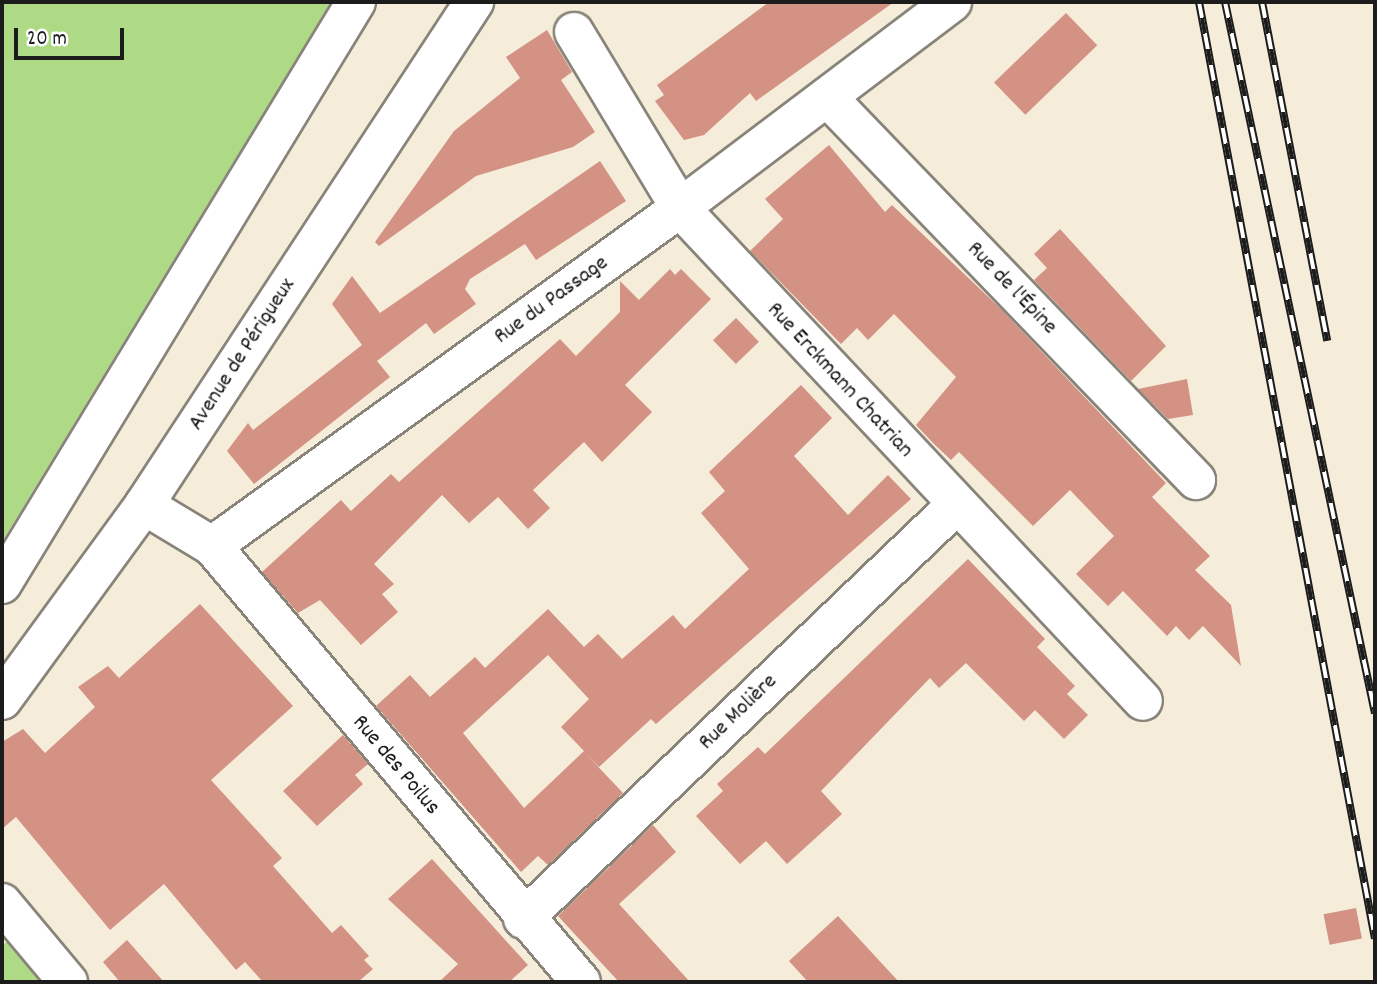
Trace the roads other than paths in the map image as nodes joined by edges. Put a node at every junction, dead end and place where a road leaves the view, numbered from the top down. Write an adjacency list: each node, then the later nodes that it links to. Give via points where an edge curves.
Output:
1 (356, 2): 11 (street)
2 (474, 2): 8 (street, Avenue de Périgueux)
3 (952, 2): 5 (street, Rue du Passage)
4 (573, 32): 6 (street, Rue Erckmann Chatrian)
5 (827, 97): 6 (street, Rue du Passage); 7 (street, Rue de l'Épine)
6 (680, 208): 9 (street, Rue Erckmann Chatrian); 10 (street, Rue du Passage)
7 (1196, 480)
8 (144, 505): 10 (street); 12 (street, Avenue de Périgueux)
9 (955, 506): 13 (street, Rue Erckmann Chatrian); 15 (street, Rue Molière)
10 (212, 546): 15 (street, Rue des Poilus)
11 (2, 584)
12 (2, 700)
13 (1143, 701)
14 (2, 903): 16 (street)
15 (523, 919): 17 (street, Rue des Poilus)
16 (68, 982)
17 (581, 982)

